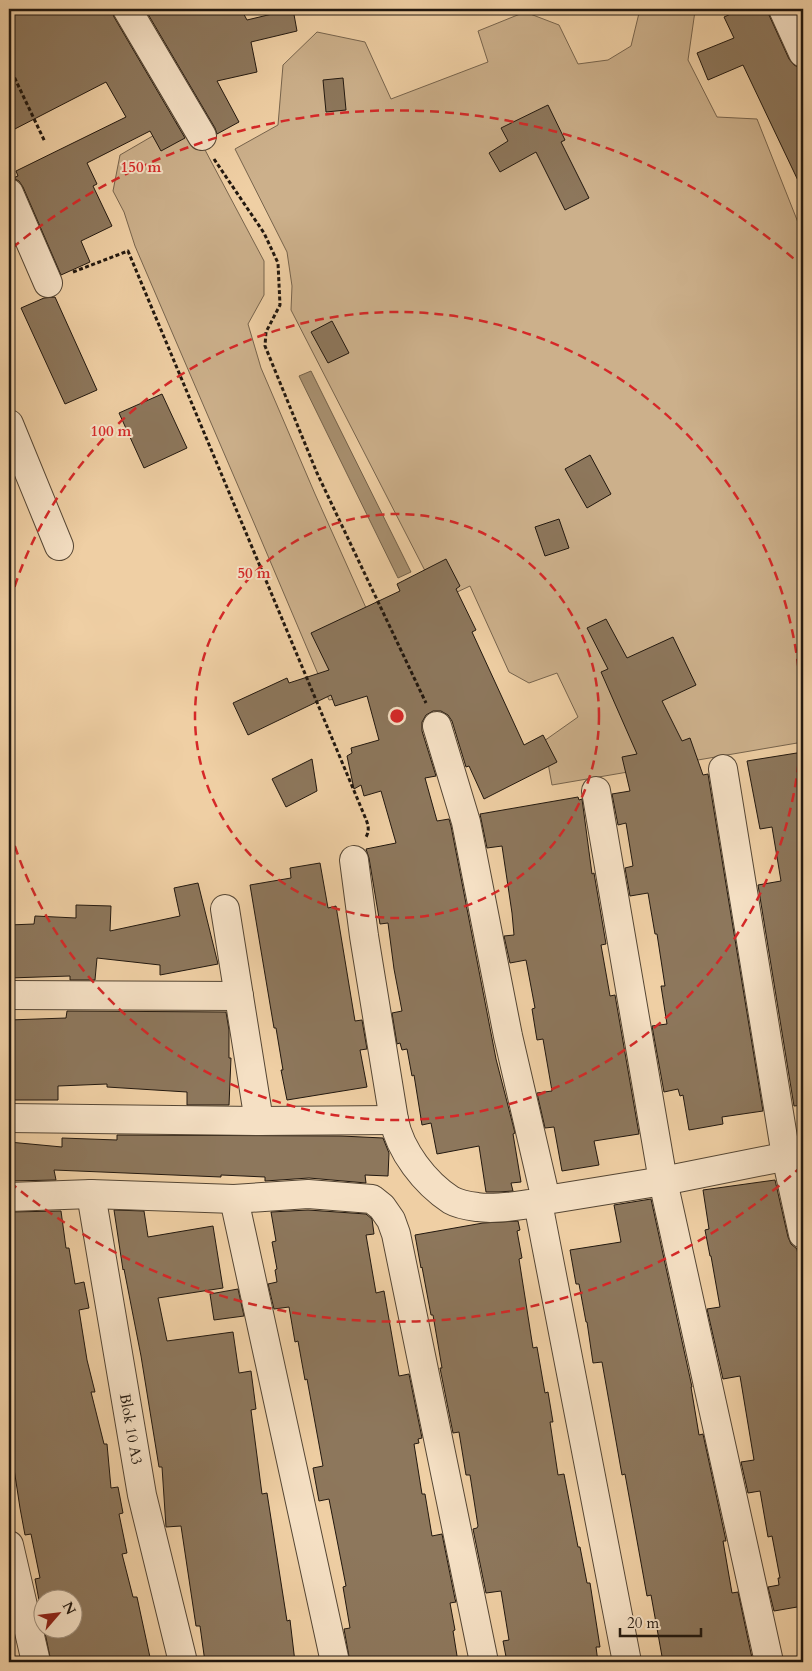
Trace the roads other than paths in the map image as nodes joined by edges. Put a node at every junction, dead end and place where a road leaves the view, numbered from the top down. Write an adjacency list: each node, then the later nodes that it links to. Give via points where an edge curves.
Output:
1 (127, 9): 4 (street)
2 (783, 9): 3 (street)
3 (803, 53)
4 (202, 136)
5 (9, 193): 6 (street)
6 (48, 282)
7 (9, 424): 8 (street)
8 (59, 546)
9 (437, 726): 24 (street, via 466,822)
10 (723, 768): 19 (street)
11 (596, 791): 20 (street)
12 (354, 860): 17 (street)
13 (225, 909): 15 (street)
14 (9, 995): 15 (street)
15 (239, 996): 18 (street)
16 (9, 1118): 18 (street)
17 (394, 1120): 18 (street); 24 (street, via 396,1133 417,1167 453,1201 478,1208)
18 (259, 1121)
19 (795, 1155): 20 (street); 25 (street)
20 (662, 1181): 24 (street); 32 (street)
21 (91, 1194): 22 (street); 23 (street); 28 (street, Blok 10 A3, via 142,1495)
22 (9, 1197)
23 (234, 1199): 29 (street); 30 (street, via 308,1194 372,1200 392,1220)
24 (542, 1202): 31 (street)
25 (803, 1234)
26 (9, 1546): 27 (street)
27 (36, 1662)
28 (183, 1662)
29 (335, 1662)
30 (484, 1662)
31 (627, 1662)
32 (769, 1662)

